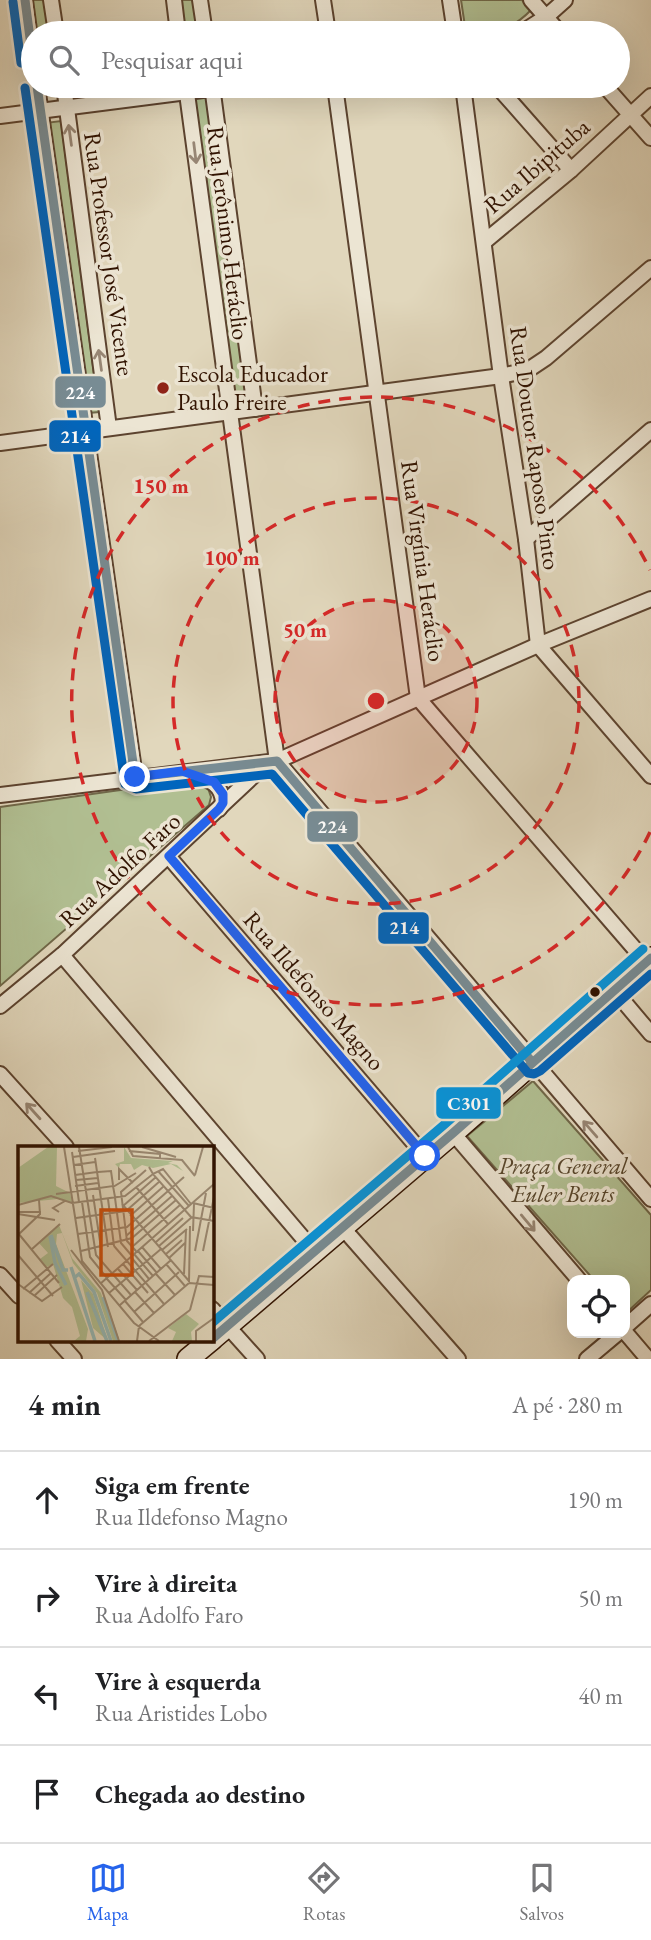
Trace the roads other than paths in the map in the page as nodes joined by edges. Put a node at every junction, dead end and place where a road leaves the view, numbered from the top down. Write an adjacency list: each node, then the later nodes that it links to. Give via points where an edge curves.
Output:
1 (24, 0): 10 (street)
2 (51, 0): 11 (street)
3 (174, 0): 12 (street)
4 (200, 0): 13 (street)
5 (323, 0): 14 (street)
6 (450, 0): 15 (street)
7 (531, 0): 9 (street)
8 (565, 0): 9 (street)
9 (546, 17): 16 (street); 17 (street)
10 (27, 21)
11 (54, 21)
12 (177, 21)
13 (203, 21)
14 (326, 21)
15 (453, 21)
16 (540, 21)
17 (550, 21)
18 (651, 96): 30 (street, Rua Ibipituba)
19 (39, 98): 29 (street, Rua Professor José Vicente)
20 (66, 98): 28 (street, Rua Professor José Vicente)
21 (123, 98): 28 (street)
22 (187, 98): 39 (street, Rua Jerônimo Heráclio, one-way to 39)
23 (213, 98): 38 (street, Rua Jerônimo Heráclio)
24 (337, 98): 37 (street, Rua Virgínia Heráclio)
25 (465, 98): 34 (street, Rua Doutor Raposo Pinto)
26 (508, 98): 33 (street)
27 (616, 98): 30 (street)
28 (67, 106): 29 (street); 40 (street, Rua Professor José Vicente, one-way to 28)
29 (40, 109): 31 (street); 42 (street, Rua Professor José Vicente)
30 (630, 114): 32 (street); 33 (street, Rua Ibipituba)
31 (0, 116)
32 (651, 138)
33 (571, 170): 34 (street, Rua Ibipituba)
34 (484, 242): 36 (street, Rua Doutor Raposo Pinto)
35 (651, 268): 36 (street, via 546,358 528,370)
36 (501, 376): 37 (street); 44 (street, Rua Doutor Raposo Pinto)
37 (376, 392): 38 (street); 47 (street, Rua Virgínia Heráclio)
38 (254, 409): 39 (street)
39 (228, 412): 40 (street); 48 (street, Rua Jerônimo Heráclio)
40 (109, 428): 42 (street)
41 (651, 430): 44 (street)
42 (85, 431): 43 (street); 51 (street, Rua Professor José Vicente)
43 (0, 443)
44 (526, 539): 46 (street, Rua Doutor Raposo Pinto)
45 (651, 600): 46 (street)
46 (538, 645): 47 (street); 49 (street)
47 (418, 698): 48 (street); 56 (street, Rua Virgínia Heráclio)
48 (272, 762): 50 (street); 53 (street, Rua Adolfo Faro); 60 (street)
49 (649, 769)
50 (182, 771): 51 (street); 53 (street, via 219,787 223,803)
51 (135, 777): 52 (street)
52 (0, 795)
53 (219, 809): 54 (street, Rua Adolfo Faro)
54 (169, 856): 55 (street, Rua Adolfo Faro); 64 (street, Rua Ildefonso Magno)
55 (62, 955): 58 (street, Rua Adolfo Faro); 67 (street)
56 (649, 960): 57 (main road)
57 (614, 990): 59 (street); 60 (main road)
58 (0, 1006)
59 (651, 1034)
60 (532, 1062): 62 (main road); 65 (street, one-way to 60)
61 (0, 1074): 63 (street, one-way to 61)
62 (453, 1133): 64 (main road); 69 (street, one-way to 69)
63 (65, 1146)
64 (425, 1156): 66 (main road, via 398,1184)
65 (651, 1199)
66 (342, 1227): 67 (main road); 81 (street)
67 (314, 1251): 73 (main road)
68 (0, 1275): 70 (street)
69 (575, 1275)
70 (18, 1295)
71 (651, 1304): 72 (street)
72 (630, 1323)
73 (216, 1335): 80 (street)
74 (612, 1338): 82 (street)
75 (630, 1338): 83 (street)
76 (59, 1342): 78 (street)
77 (208, 1342): 79 (main road)
78 (74, 1359)
79 (188, 1359)
80 (257, 1359)
81 (458, 1359)
82 (587, 1359)
83 (648, 1359)

